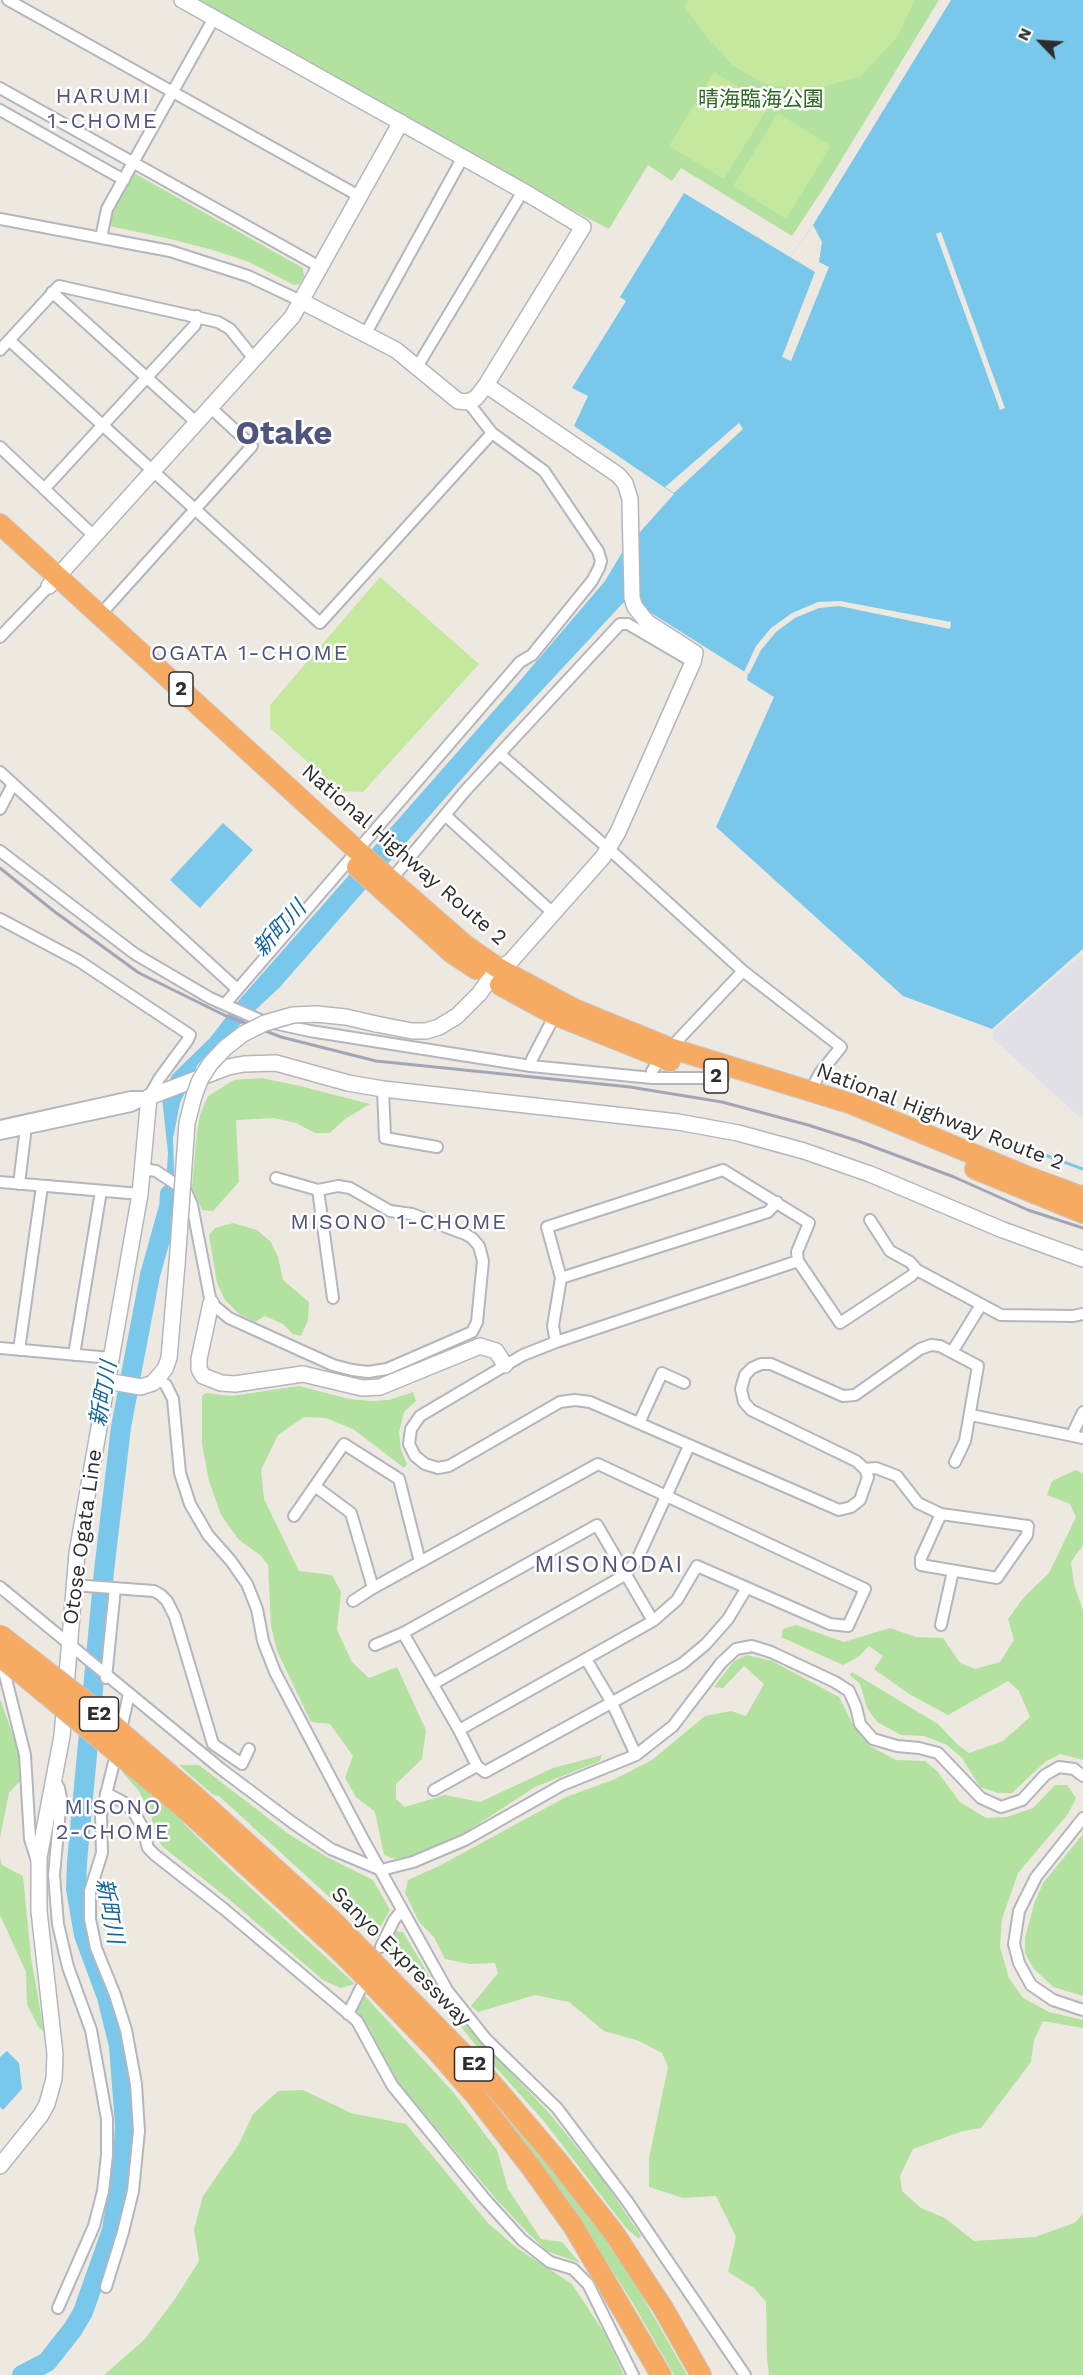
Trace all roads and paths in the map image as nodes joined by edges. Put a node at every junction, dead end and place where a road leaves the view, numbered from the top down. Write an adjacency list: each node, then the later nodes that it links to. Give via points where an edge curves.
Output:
1 (8, 0): 5 (street)
2 (182, 0): 3 (street)
3 (213, 18): 5 (street); 7 (street)
4 (0, 88): 9 (street)
5 (173, 92): 9 (street); 12 (street)
6 (0, 110): 10 (street)
7 (401, 122): 8 (street); 12 (street)
8 (463, 157): 11 (street); 19 (street)
9 (135, 162): 10 (street); 15 (street)
10 (124, 180): 14 (street, via 107,209)
11 (523, 191): 23 (street); 25 (street, via 584,227)
12 (359, 196): 15 (street)
13 (0, 219): 14 (street)
14 (101, 238): 17 (street, via 214,264)
15 (320, 267): 17 (street)
16 (52, 292): 18 (street, via 59,286); 20 (street); 24 (street)
17 (302, 301): 19 (street); 22 (street)
18 (197, 316): 22 (street, via 230,329); 24 (street, via 195,325)
19 (366, 333): 23 (street)
20 (9, 340): 21 (street); 29 (street)
21 (0, 350)
22 (255, 360): 27 (street)
23 (417, 367): 26 (street, via 458,400)
24 (147, 377): 28 (street); 29 (street)
25 (486, 385): 26 (street); 41 (street, via 609,467 625,483 630,499 634,607 642,617 690,648)
26 (468, 402): 30 (street)
27 (211, 408): 28 (street); 34 (street, via 252,446)
28 (197, 423): 32 (street)
29 (102, 425): 32 (street); 33 (street)
30 (492, 433): 34 (street, via 320,623); 49 (street, via 543,471 598,551 599,568 532,655 520,662)
31 (0, 447): 33 (street)
32 (152, 472): 34 (street); 36 (street)
33 (44, 489): 36 (street)
34 (194, 510): 39 (street)
35 (0, 524): 38 (highway, National Highway Route 2 / 2)
36 (94, 536): 38 (street)
37 (0, 541): 38 (highway, National Highway Route 2 / 2)
38 (53, 582): 39 (highway, National Highway Route 2 / 2); 40 (street); 49 (highway, National Highway Route 2 / 2)
39 (100, 615): 49 (highway, National Highway Route 2 / 2)
40 (0, 637)
41 (693, 662): 42 (street, via 628,624 620,624); 47 (street)
42 (501, 755): 46 (street); 47 (street)
43 (0, 772): 44 (street)
44 (13, 784): 45 (street); 55 (street)
45 (0, 809)
46 (445, 815): 50 (street); 51 (street)
47 (609, 849): 51 (street); 53 (street)
48 (0, 851): 56 (street, via 135,954)
49 (355, 856): 50 (highway, National Highway Route 2 / 2); 55 (street)
50 (385, 880): 54 (highway, National Highway Route 2 / 2, via 452,953)
51 (553, 913): 54 (street)
52 (0, 919): 64 (street, via 79,961 190,1035 159,1079)
53 (743, 971): 58 (street); 63 (street, via 841,1047)
54 (495, 974): 57 (highway, National Highway Route 2 / 2); 58 (highway, National Highway Route 2 / 2); 96 (street, bridge, via 457,1016 439,1027 412,1031 346,1017 293,1015 243,1034 210,1064 197,1088 187,1123 169,1358)
55 (237, 989): 56 (street)
56 (228, 1006): 59 (street, via 260,1020 310,1031)
57 (555, 1015): 58 (highway, National Highway Route 2 / 2); 59 (street)
58 (665, 1053): 60 (street, via 652,1071); 61 (highway, National Highway Route 2 / 2); 63 (highway, National Highway Route 2 / 2)
59 (531, 1066): 60 (street)
60 (652, 1078): 61 (street)
61 (723, 1078): 79 (highway, National Highway Route 2 / 2, via 879,1128)
62 (383, 1089): 64 (street, via 268,1063 228,1067); 68 (street, via 385,1138); 81 (street, via 623,1114 738,1133 870,1174)
63 (810, 1092): 77 (highway, National Highway Route 2 / 2, via 852,1104)
64 (154, 1096): 65 (street, via 131,1097); 66 (street, via 131,1106); 69 (street, Otose Ogata Line)
65 (0, 1125)
66 (24, 1129): 67 (street); 72 (street)
67 (0, 1134)
68 (437, 1147)
69 (147, 1170): 76 (street, Otose Ogata Line); 86 (street, via 186,1191)
70 (276, 1178): 74 (street)
71 (0, 1182): 72 (street)
72 (19, 1184): 73 (street)
73 (42, 1186): 75 (street); 91 (street)
74 (318, 1190): 85 (street); 86 (street, via 350,1188 382,1207 412,1214 472,1238 483,1261 477,1322 472,1332 387,1369 368,1372 333,1365 229,1318)
75 (101, 1191): 76 (street); 93 (street)
76 (140, 1194): 94 (street, Otose Ogata Line)
77 (1083, 1197)
78 (777, 1202): 82 (street, via 809,1223 797,1252); 84 (street, via 768,1212); 84 (street, via 723,1170 547,1227)
79 (1083, 1214)
80 (870, 1220): 83 (street, via 890,1251)
81 (1083, 1259)
82 (798, 1261): 83 (street, via 840,1323); 89 (street)
83 (917, 1270): 87 (street)
84 (561, 1278): 89 (street, via 553,1326)
85 (333, 1298)
86 (211, 1303): 95 (street, via 199,1369 203,1376 221,1383 303,1374 362,1388 380,1387 480,1346 496,1351)
87 (981, 1305): 88 (street, via 1001,1315); 92 (street)
88 (1083, 1314)
89 (556, 1342): 95 (street)
90 (0, 1348): 91 (street)
91 (19, 1350): 93 (street)
92 (952, 1352): 100 (street, via 978,1366); 105 (street, via 931,1345 920,1349 855,1395 843,1396 771,1364 761,1364 745,1375 741,1389 751,1410)
93 (74, 1355): 94 (street)
94 (111, 1358): 97 (street, Otose Ogata Line)
95 (505, 1365): 101 (street, via 420,1416 411,1429 409,1444 414,1456 438,1468 449,1466 560,1402 590,1402)
96 (157, 1378): 97 (street, via 141,1387); 142 (street, via 173,1398 180,1473 190,1504 208,1535 247,1584 275,1672)
97 (110, 1382): 113 (street, Otose Ogata Line, via 79,1538)
98 (684, 1383): 101 (street, via 662,1373)
99 (1083, 1412): 102 (street)
100 (971, 1415): 102 (street); 104 (street, via 966,1441)
101 (639, 1423): 103 (street)
102 (1078, 1437)
103 (689, 1446): 105 (street, via 840,1510 860,1500 868,1477); 107 (street)
104 (955, 1462)
105 (865, 1469): 108 (street, via 876,1468 897,1476 918,1503)
106 (315, 1487): 109 (street); 110 (street, via 344,1444 399,1479); 116 (street, via 351,1513)
107 (668, 1496): 110 (street, via 598,1464); 112 (street, via 637,1560); 117 (street, via 865,1589 848,1626 830,1624)
108 (941, 1514): 111 (street, via 921,1565); 111 (street, via 1028,1526 1027,1535 997,1578)
109 (294, 1516)
110 (420, 1563): 116 (street)
111 (953, 1571): 120 (street)
112 (625, 1575): 119 (street); 121 (street, via 597,1526); 128 (street)
113 (77, 1585): 115 (street); 124 (street, Otose Ogata Line)
114 (0, 1587): 124 (street)
115 (113, 1588): 127 (street); 132 (street, via 154,1592 167,1601 213,1744 242,1764)
116 (374, 1588): 118 (street)
117 (746, 1589): 119 (street, via 697,1566 677,1600); 130 (street, via 728,1619 706,1644 682,1664)
118 (353, 1601)
119 (653, 1621): 126 (street)
120 (941, 1625)
121 (403, 1633): 123 (street); 128 (street)
122 (0, 1635): 139 (highway, Sanyo Expressway / E2, bridge, via 86,1702)
123 (375, 1645)
124 (72, 1647): 127 (street); 136 (street, Otose Ogata Line)
125 (0, 1657): 139 (highway, Sanyo Expressway / E2, bridge); 141 (street, via 25,1755 30,1839)
126 (586, 1659): 130 (street); 131 (street)
127 (105, 1676): 129 (street)
128 (433, 1684): 131 (street)
129 (129, 1694): 138 (street); 142 (street, via 292,1823 331,1849)
130 (612, 1703): 133 (street); 134 (street, via 485,1772)
131 (459, 1730): 134 (street)
132 (249, 1749)
133 (636, 1755): 135 (street, via 673,1726 736,1649 752,1646 836,1682 849,1691 861,1724 873,1739 938,1753 981,1798 1001,1807 1022,1800 1045,1775 1059,1767 1074,1769); 142 (street, via 562,1785 465,1840 413,1862)
134 (477, 1766): 137 (street)
135 (1083, 1776)
136 (53, 1778): 141 (street, Otose Ogata Line); 150 (street, via 61,1798 54,1875 58,1924 68,1967 91,2030 107,2119 107,2155 98,2208 81,2259)
137 (434, 1790)
138 (106, 1793): 147 (street, via 133,1811 148,1848); 149 (street, via 101,1815 102,1853 90,1891 90,1919 96,1948 126,2030 136,2084 139,2131 133,2191)
139 (190, 1802): 152 (highway, Sanyo Expressway / E2, via 345,1956 475,2095 573,2226); 153 (highway, Sanyo Expressway / E2, via 335,1923 489,2080 614,2233 663,2308)
140 (1083, 1818): 146 (street, via 1036,1877 1019,1911 1014,1944 1018,1963 1031,1985 1053,2000)
141 (39, 1867): 148 (street, Otose Ogata Line, via 39,1911 55,2054 54,2079 41,2115)
142 (381, 1870): 143 (street)
143 (402, 1910): 144 (street); 154 (street, via 447,1990 486,2039 557,2108 627,2201)
144 (381, 1947)
145 (361, 1988): 147 (street)
146 (1083, 2010)
147 (348, 2014): 151 (street, via 357,2021 392,2085 484,2198 522,2240 550,2262 573,2269 588,2284)
148 (0, 2166)
149 (106, 2287)
150 (58, 2308)
151 (633, 2375)
152 (661, 2375)
153 (700, 2375)
154 (745, 2375)

